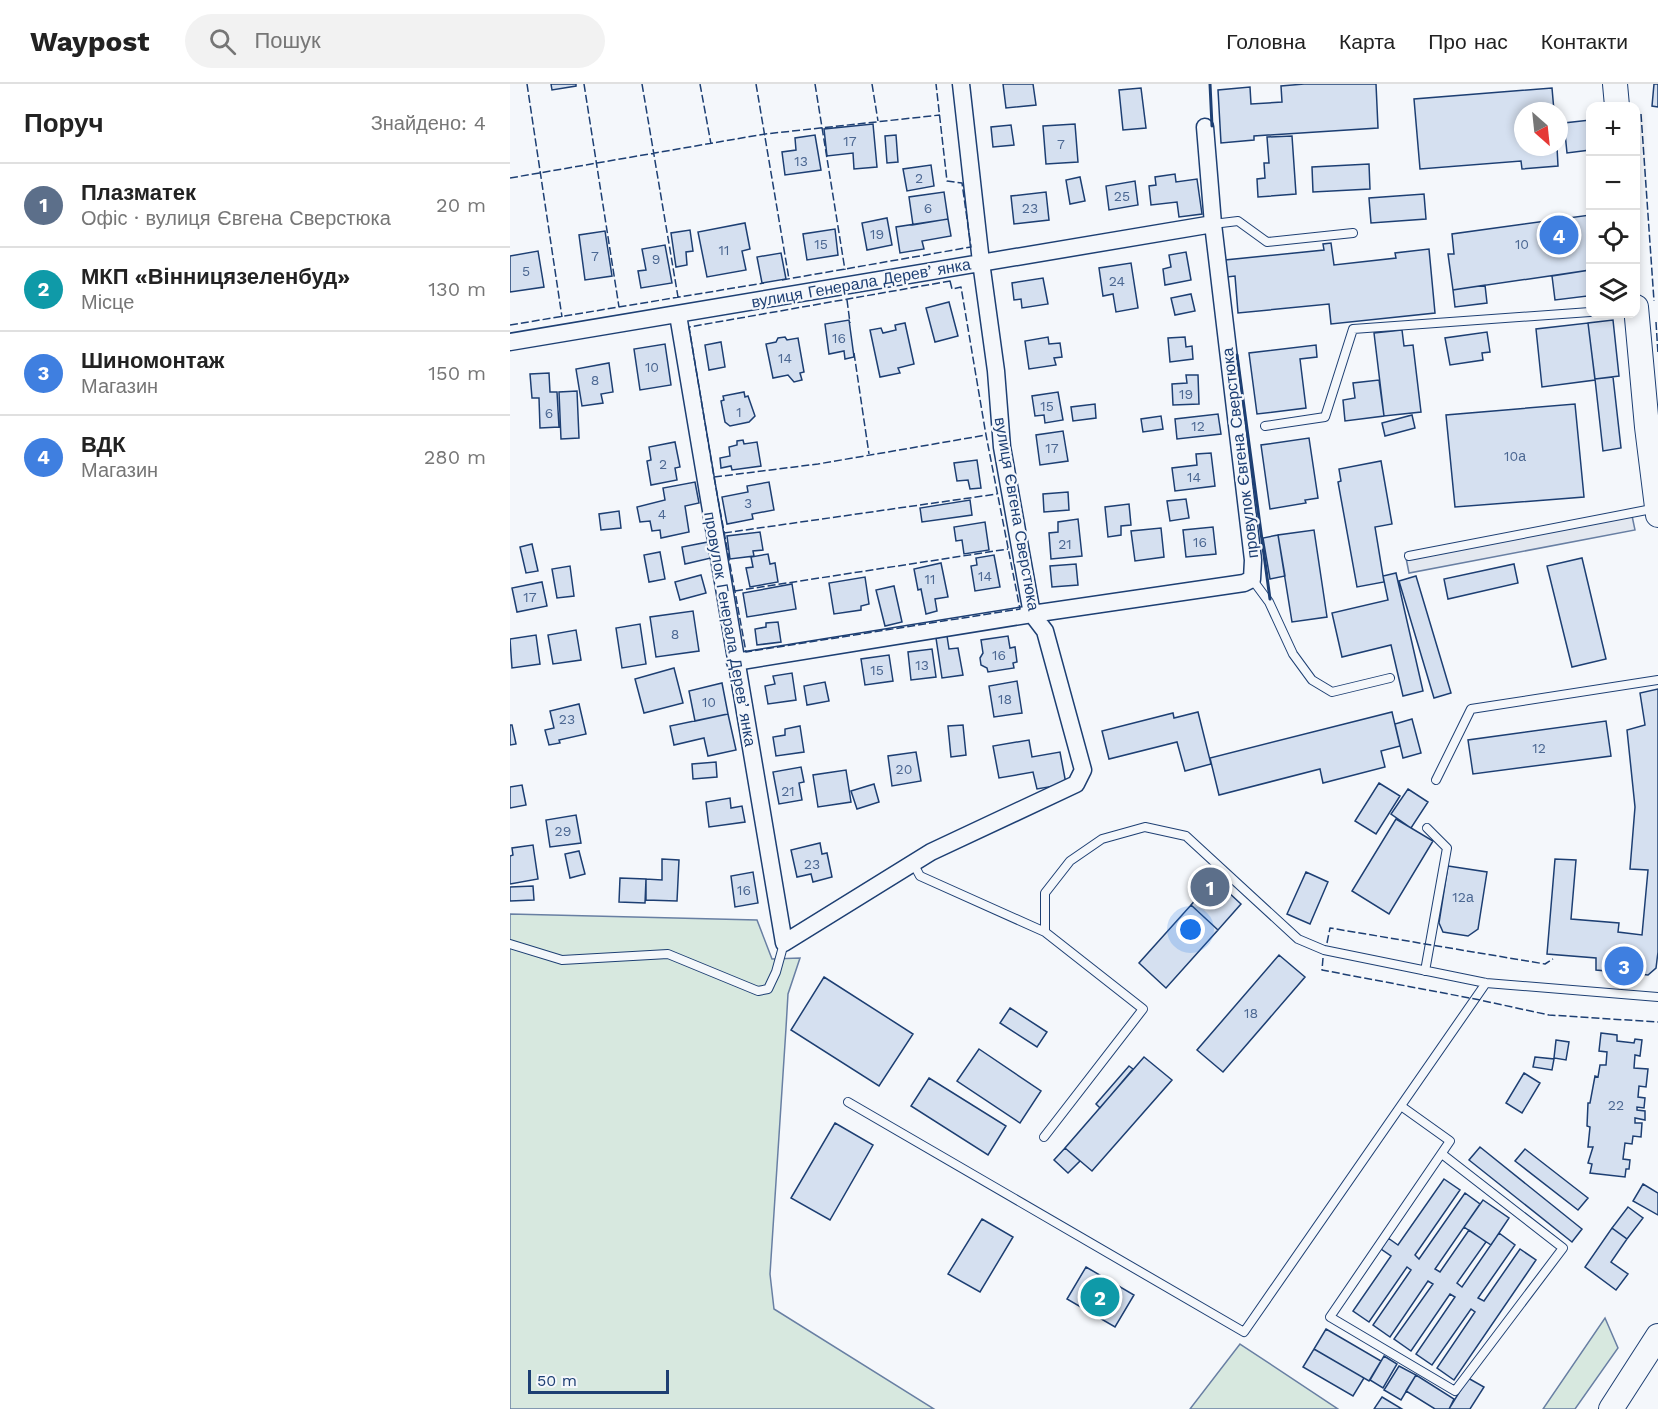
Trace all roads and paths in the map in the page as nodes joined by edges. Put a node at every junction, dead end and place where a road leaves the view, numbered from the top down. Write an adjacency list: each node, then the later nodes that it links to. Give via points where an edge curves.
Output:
1 (961, 84): 7 (street, вулиця Євгена Сверстюка)
2 (1615, 84): 3 (main road)
3 (1617, 102)
4 (1206, 127): 5 (street, провулок Євгена Сверстюка)
5 (1213, 224): 6 (lane, via 1238,221 1267,242); 7 (street, вулиця Генерала Деревʼянка); 16 (street, провулок Євгена Сверстюка, via 1253,560)
6 (1353, 233)
7 (981, 262): 9 (street, вулиця Генерала Деревʼянка); 17 (street, вулиця Євгена Сверстюка, via 1002,447)
8 (1586, 312): 12 (lane, via 1353,329 1325,417)
9 (678, 315): 11 (street, вулиця Генерала Деревʼянка); 18 (street, провулок Генерала Деревʼянка)
10 (1637, 318): 13 (main road)
11 (510, 342)
12 (1265, 426)
13 (1652, 429): 14 (main road)
14 (1658, 512): 15 (lane)
15 (1409, 556)
16 (1252, 579): 17 (street, провулок Євгена Сверстюка); 19 (lane, via 1269,602 1293,654 1312,680 1332,692)
17 (1032, 614): 18 (street, провулок Євгена Сверстюка); 23 (street, вулиця Євгена Сверстюка, via 1045,631 1083,770 1076,784)
18 (735, 662): 25 (street, провулок Генерала Деревʼянка)
19 (1390, 678)
20 (1658, 680): 21 (lane, via 1471,709)
21 (1436, 780)
22 (1427, 828): 27 (lane, via 1447,848)
23 (913, 863): 24 (lane, via 920,876); 25 (street, вулиця Євгена Сверстюка)
24 (1046, 933): 27 (lane, via 1045,893 1070,861 1102,839 1145,827 1186,836 1298,939 1324,950); 32 (lane, via 1143,1009)
25 (784, 943): 26 (lane, via 768,989 758,991 668,954 562,960)
26 (510, 944)
27 (1425, 971): 28 (lane)
28 (1486, 983): 29 (lane); 31 (lane)
29 (1658, 997)
30 (848, 1102): 31 (lane, via 1244,1332)
31 (1401, 1106): 33 (lane, via 1450,1141)
32 (1044, 1137)
33 (1442, 1154): 33 (lane, via 1563,1248 1455,1391 1330,1317)
34 (1658, 1335): 35 (main road)
35 (1611, 1409)

